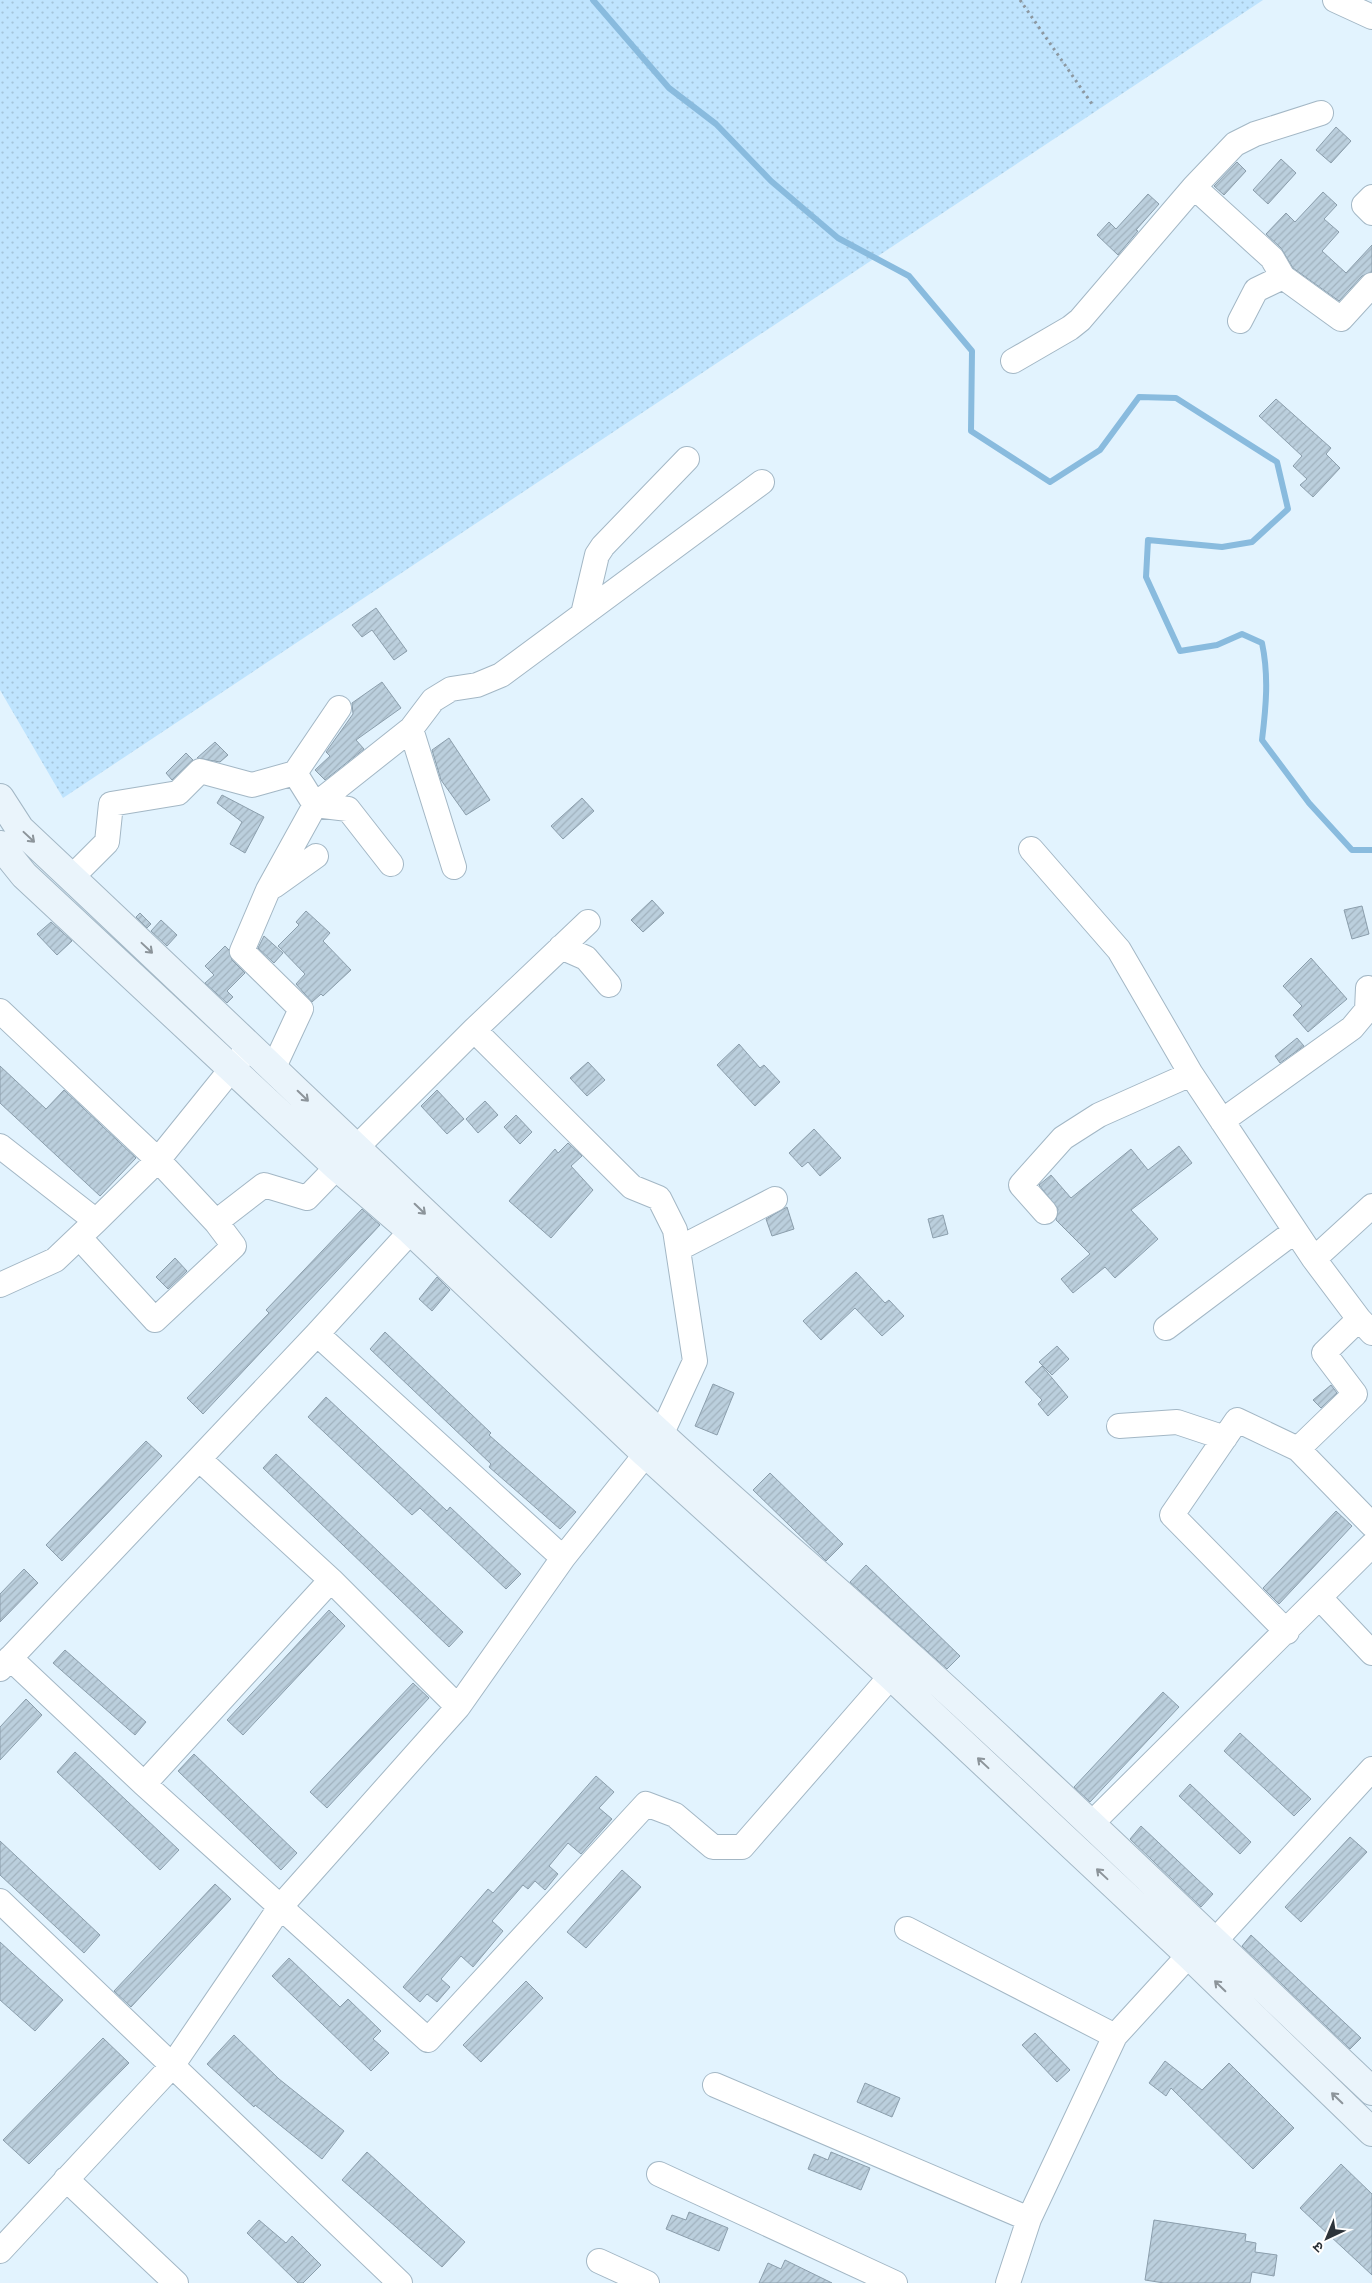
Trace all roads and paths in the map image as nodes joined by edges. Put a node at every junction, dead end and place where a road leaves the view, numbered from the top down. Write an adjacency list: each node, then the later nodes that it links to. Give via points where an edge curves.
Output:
1 (1020, 0): 4 (path)
2 (1335, 0): 3 (street)
3 (1368, 10)
4 (1092, 104)
5 (1321, 113): 6 (street, via 1255,134 1235,144)
6 (1194, 187): 9 (street, via 1272,258); 12 (street, via 1080,320)
7 (1372, 197): 8 (street, via 1364,204)
8 (1372, 213)
9 (1283, 277): 10 (street, via 1341,319); 11 (street, via 1256,290)
10 (1372, 285)
11 (1240, 321)
12 (1013, 361)
13 (687, 459): 15 (street, via 602,546 596,555)
14 (762, 482): 15 (street)
15 (583, 614): 17 (street, via 501,675 478,685 451,689 433,700)
16 (339, 708): 18 (street)
17 (411, 730): 20 (street); 25 (street)
18 (295, 773): 20 (street); 26 (street, via 252,785 200,772 178,793 111,804 107,842)
19 (0, 798): 26 (street, one-way to 26, via 20,829)
20 (315, 804): 24 (street, via 348,809); 27 (street)
21 (0, 845): 36 (street, via 24,875)
22 (1031, 848): 37 (street, via 1127,961)
23 (316, 856): 27 (street)
24 (392, 864)
25 (454, 867)
26 (72, 878): 34 (street, one-way to 34)
27 (268, 890): 35 (street, via 242,952 301,1008)
28 (588, 922): 29 (street)
29 (561, 947): 30 (street, via 586,958); 33 (street)
30 (609, 985)
31 (1368, 988): 38 (street, via 1367,1010 1352,1028)
32 (0, 1010): 41 (street)
33 (474, 1030): 40 (street); 50 (street, via 632,1187 659,1198 675,1230)
34 (250, 1046): 35 (street); 36 (street)
35 (274, 1067): 40 (street, one-way to 40)
36 (232, 1068): 41 (street); 42 (street)
37 (1191, 1074): 38 (street); 45 (street, via 1099,1115 1063,1138 1021,1185)
38 (1222, 1121): 49 (street)
39 (0, 1146): 47 (street)
40 (356, 1148): 58 (street, one-way to 58)
41 (158, 1160): 46 (street); 47 (street)
42 (337, 1166): 46 (street, via 307,1198 264,1185); 48 (street)
43 (774, 1199): 50 (street)
44 (1372, 1206): 51 (street)
45 (1045, 1212)
46 (216, 1222): 47 (street, via 234,1246 155,1320)
47 (87, 1229): 52 (street, via 55,1260)
48 (411, 1231): 55 (street); 58 (street)
49 (1295, 1231): 51 (street); 54 (street)
50 (678, 1249): 58 (street, via 695,1361)
51 (1314, 1259): 53 (street)
52 (0, 1284)
53 (1366, 1326): 59 (street, via 1324,1353 1355,1394)
54 (1166, 1328)
55 (317, 1334): 60 (street); 63 (street)
56 (1120, 1426): 57 (street, via 1177,1422)
57 (1225, 1438): 59 (street, via 1237,1420); 66 (street, via 1172,1515)
58 (653, 1444): 63 (street); 69 (street); 73 (street, via 914,1660)
59 (1298, 1449): 61 (street)
60 (199, 1459): 64 (street); 68 (street)
61 (1372, 1525)
62 (1372, 1545): 65 (street)
63 (563, 1558): 70 (street)
64 (331, 1580): 70 (street); 72 (street)
65 (1320, 1598): 66 (street); 67 (street)
66 (1287, 1632): 73 (street)
67 (1372, 1653)
68 (5, 1664): 72 (street)
69 (891, 1676): 75 (street, via 742,1847 713,1847 675,1815 646,1804 428,2040); 78 (street, one-way to 69)
70 (458, 1707): 75 (street)
71 (1372, 1769): 77 (street)
72 (144, 1784): 75 (street)
73 (1091, 1824): 77 (street)
74 (0, 1901): 80 (street)
75 (281, 1906): 80 (street)
76 (907, 1929): 79 (street)
77 (1214, 1942): 82 (street)
78 (1188, 1955): 79 (street); 83 (street, one-way to 78)
79 (1115, 2036): 86 (street)
80 (172, 2066): 85 (street); 90 (street)
81 (715, 2085): 86 (street)
82 (1372, 2091)
83 (1372, 2132)
84 (658, 2174): 92 (street)
85 (66, 2179): 87 (street); 89 (street)
86 (1029, 2219): 93 (street)
87 (0, 2250)
88 (599, 2261): 91 (street)
89 (176, 2283)
90 (400, 2283)
91 (648, 2283)
92 (895, 2283)
93 (1008, 2283)

